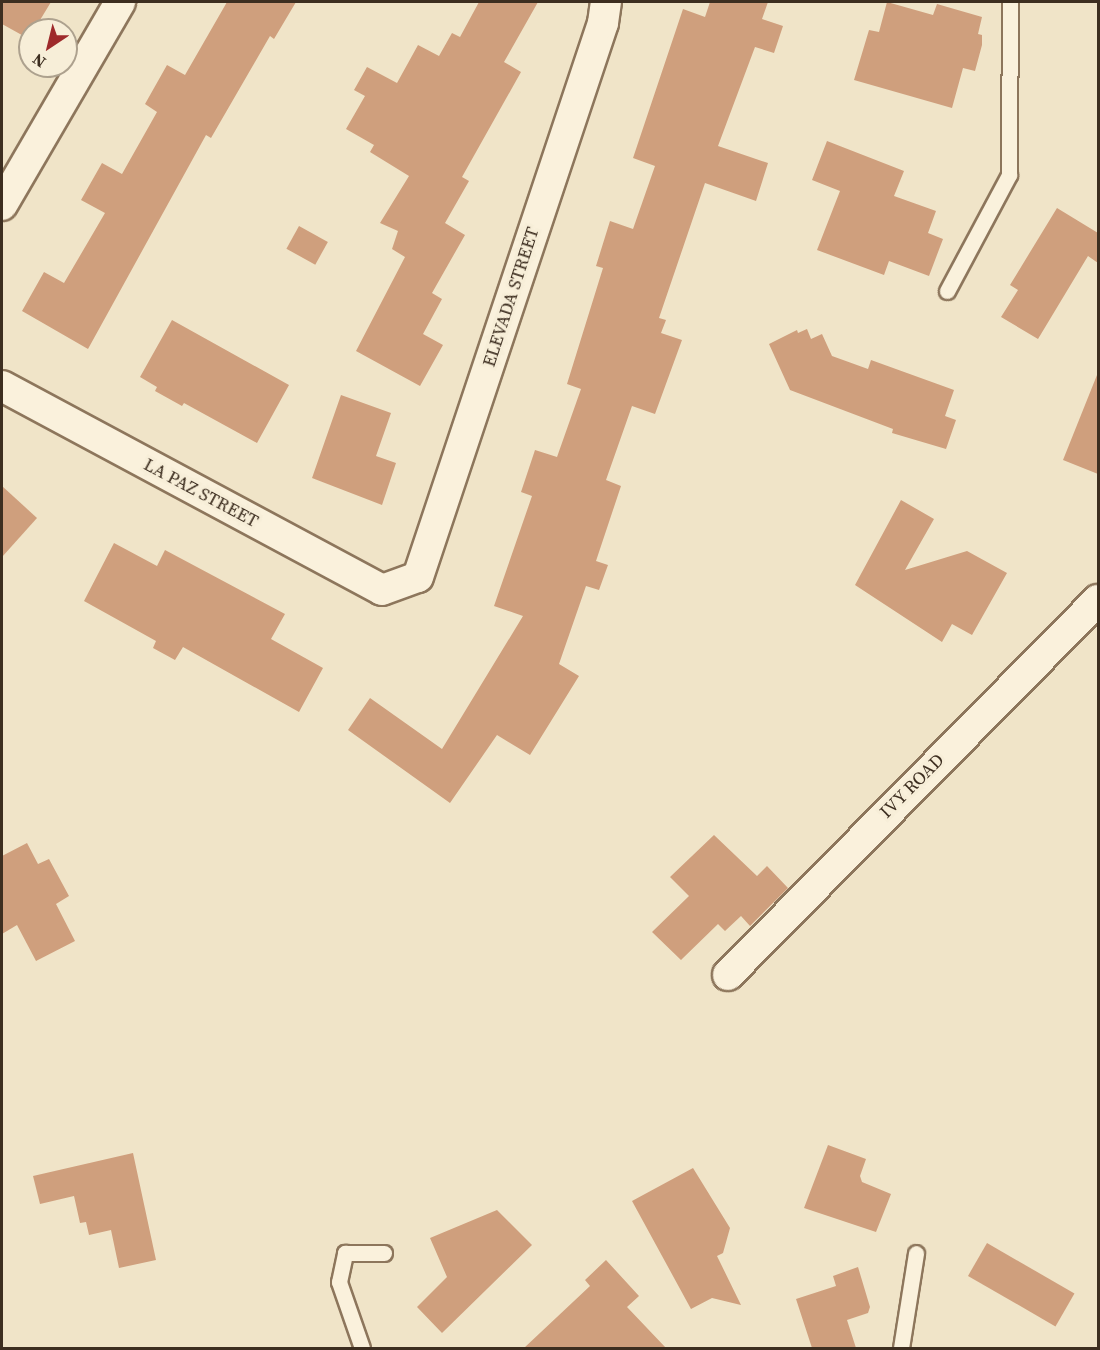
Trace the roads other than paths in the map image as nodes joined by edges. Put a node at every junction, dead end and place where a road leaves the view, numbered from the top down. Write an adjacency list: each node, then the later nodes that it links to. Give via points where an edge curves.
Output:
1 (120, 2): 4 (street)
2 (606, 2): 7 (street, ELEVADA STREET, via 603,23 418,577)
3 (1010, 2): 5 (lane, via 1009,176)
4 (2, 205)
5 (947, 291)
6 (2, 386): 7 (street, LA PAZ STREET, via 382,590)
7 (403, 585)
8 (1098, 600): 9 (street, IVY ROAD)
9 (728, 975)
10 (384, 1252): 12 (lane, via 345,1253 339,1282)
11 (916, 1253): 13 (lane)
12 (362, 1348)
13 (901, 1348)

